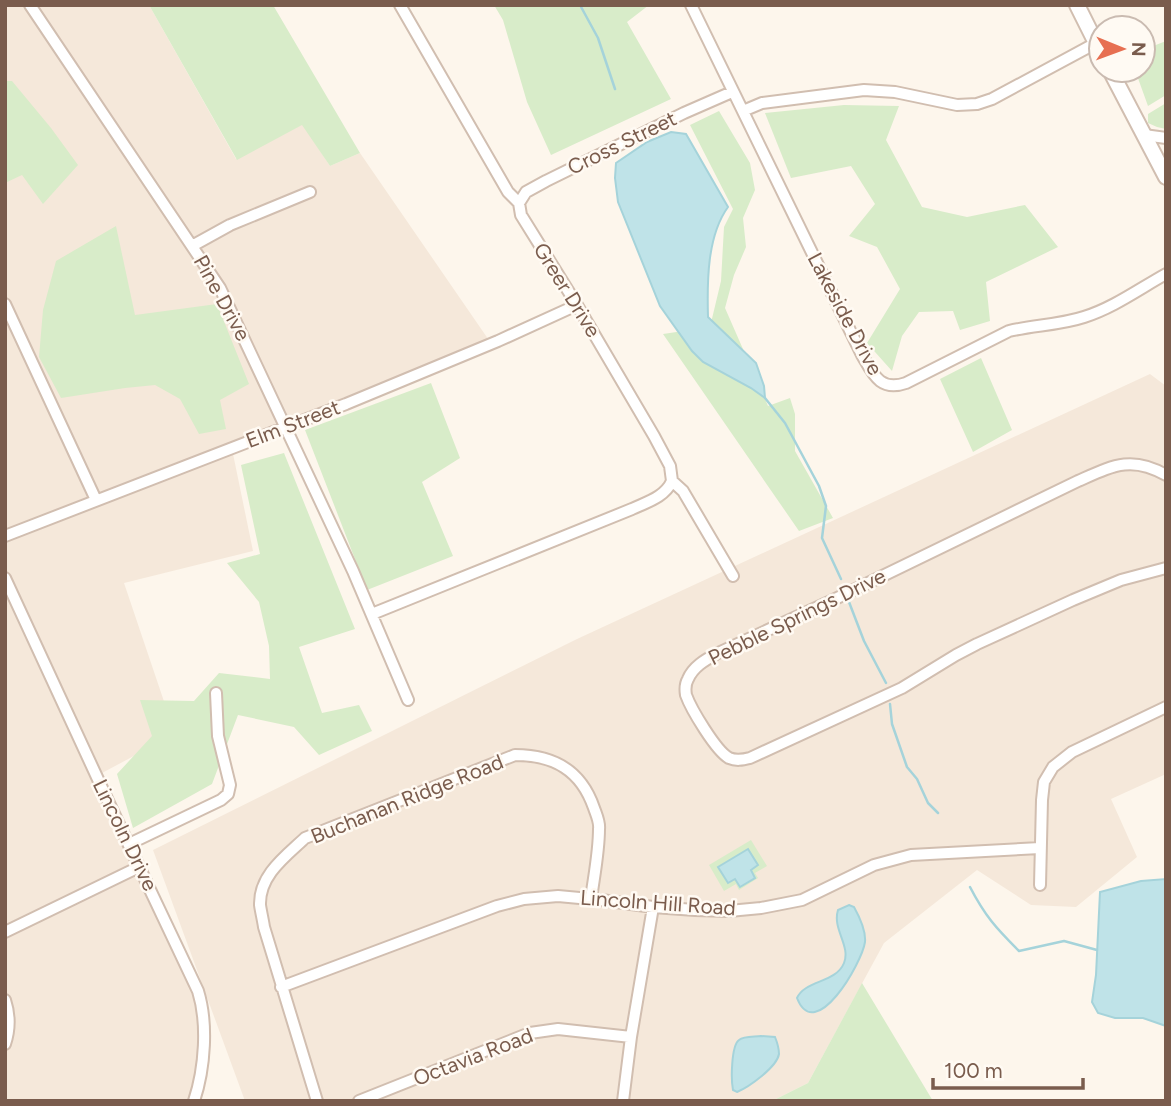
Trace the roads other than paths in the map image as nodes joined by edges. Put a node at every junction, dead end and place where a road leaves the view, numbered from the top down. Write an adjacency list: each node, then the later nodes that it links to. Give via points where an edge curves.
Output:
1 (30, 5): 15 (street, Pine Drive)
2 (400, 5): 14 (street, Greer Drive)
3 (691, 5): 8 (street, Lakeside Drive)
4 (1077, 5): 5 (street)
5 (1087, 25)
6 (1087, 53): 9 (street, via 976,104 864,90 762,103)
7 (1117, 84): 10 (street)
8 (732, 92): 9 (street, Lakeside Drive); 14 (street, Cross Street, via 546,181 526,192)
9 (743, 111): 16 (street, Lakeside Drive, via 862,355 884,384 906,383 1009,331 1098,312)
10 (1144, 135): 11 (street); 12 (street)
11 (1166, 138)
12 (1166, 177)
13 (310, 192): 15 (street)
14 (519, 204): 18 (street, Greer Drive, via 521,215)
15 (192, 246): 19 (street, Pine Drive, via 225,297)
16 (1166, 274)
17 (5, 304): 22 (street)
18 (577, 305): 19 (street, Elm Street); 21 (street, Greer Drive, via 654,436 670,466)
19 (286, 426): 22 (street, Elm Street); 27 (street, Pine Drive)
20 (1166, 475): 24 (street, Pebble Springs Drive, via 1126,463 1078,481 716,654 690,675 685,692 720,751 736,760 750,758 902,688 956,654 1073,600)
21 (672, 481): 25 (street, Greer Drive, via 683,491); 27 (street, via 662,495 632,509)
22 (96, 500): 23 (street, Elm Street)
23 (5, 537)
24 (1166, 568)
25 (733, 576)
26 (5, 578): 31 (street, Lincoln Drive)
27 (372, 614): 29 (street, Pine Drive)
28 (216, 694): 31 (street, via 228,794)
29 (408, 700)
30 (1166, 708): 32 (street, via 1072,752 1053,767 1044,782)
31 (129, 844): 33 (street, Lincoln Drive)
32 (1040, 848): 34 (street); 36 (street, Lincoln Hill Road, via 911,855 874,865 802,900 761,908)
33 (139, 867): 37 (street); 42 (street, Lincoln Drive, via 202,1002 204,1031)
34 (1040, 884)
35 (591, 899): 36 (street, Lincoln Hill Road); 38 (street, Lincoln Hill Road, via 558,896 497,906); 38 (street, Buchanan Ridge Road, via 600,826 592,802 578,777 559,764 534,755 515,755 305,838 284,858 266,877 260,902)
36 (653, 907): 40 (street)
37 (5, 932)
38 (281, 987): 43 (street, Buchanan Ridge Road)
39 (5, 1000): 41 (street, via 9,1031)
40 (631, 1037): 44 (street, Octavia Road, via 558,1029 530,1033); 45 (street)
41 (5, 1044)
42 (194, 1101)
43 (317, 1101)
44 (359, 1101)
45 (623, 1101)

